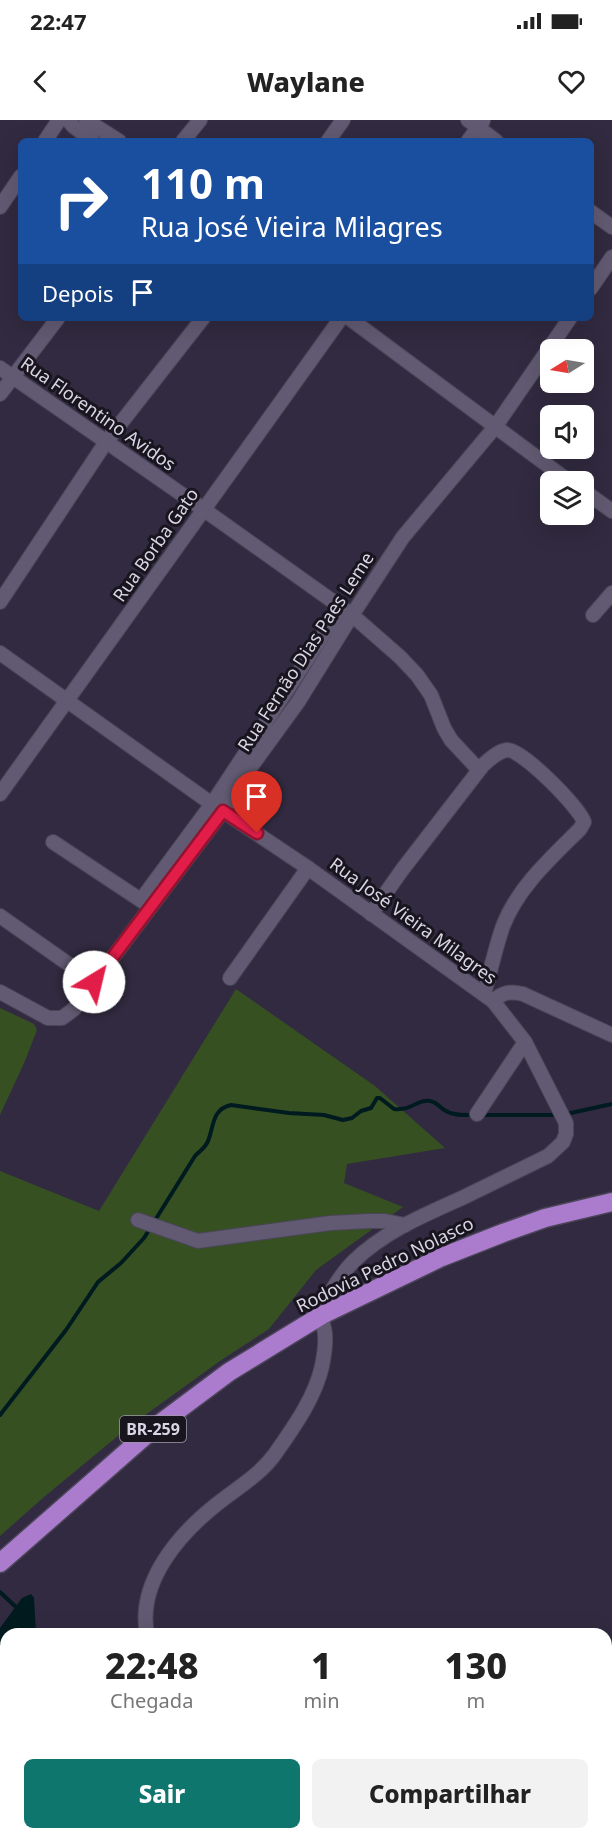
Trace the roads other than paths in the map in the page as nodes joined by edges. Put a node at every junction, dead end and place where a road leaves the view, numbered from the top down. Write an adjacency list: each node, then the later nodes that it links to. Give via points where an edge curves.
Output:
1 (59, 120): 7 (street)
2 (68, 120): 8 (street)
3 (86, 120): 9 (street)
4 (200, 120): 10 (street)
5 (343, 120): 11 (street)
6 (476, 122): 12 (street); 13 (street)
7 (47, 138)
8 (89, 138)
9 (114, 138)
10 (185, 138)
11 (330, 138)
12 (469, 138)
13 (493, 138)
14 (18, 180): 15 (street)
15 (0, 207)
16 (594, 214): 17 (street)
17 (612, 227)
18 (612, 257): 19 (street)
19 (594, 284)
20 (56, 321): 26 (street)
21 (201, 321): 29 (street)
22 (339, 321): 32 (street, Rua Borba Gato)
23 (352, 321): 28 (street)
24 (568, 321): 28 (street, Rua Fernão Dias Paes Leme)
25 (0, 368): 26 (street, Rua Florentino Avidos)
26 (12, 376): 27 (street); 29 (street, Rua Florentino Avidos)
27 (0, 394)
28 (495, 427): 30 (street); 36 (street, Rua Fernão Dias Paes Leme)
29 (106, 442): 32 (street, Rua Florentino Avidos); 35 (street)
30 (555, 471)
31 (594, 498): 33 (street)
32 (203, 509): 36 (street, Rua Florentino Avidos); 39 (street, Rua Borba Gato)
33 (612, 511)
34 (612, 593): 37 (street)
35 (0, 602)
36 (346, 611): 40 (street, Rua Florentino Avidos, via 417,675 431,695 451,740); 42 (street, Rua Fernão Dias Paes Leme, via 298,702)
37 (593, 615)
38 (0, 653): 39 (street, Rua José Vieira Milagres)
39 (68, 700): 41 (street, Rua Borba Gato); 42 (street, Rua José Vieira Milagres)
40 (479, 770): 46 (street); 51 (street, via 503,751 520,754 584,820 532,879 513,908 504,926)
41 (0, 794)
42 (217, 807): 44 (street, Rua José Vieira Milagres); 45 (street, Rua Fernão Dias Paes Leme)
43 (53, 842): 45 (street)
44 (308, 868): 46 (street, Rua José Vieira Milagres); 48 (street)
45 (145, 903): 49 (street, Rua Fernão Dias Paes Leme)
46 (371, 914): 51 (street, Rua José Vieira Milagres)
47 (0, 916): 49 (street)
48 (230, 978)
49 (94, 982): 50 (street, Rua Fernão Dias Paes Leme, via 62,1018 48,1018)
50 (0, 992)
51 (489, 997): 52 (street, via 523,994); 53 (street, Rua José Vieira Milagres)
52 (612, 1035)
53 (525, 1042): 54 (street); 57 (street, Rua José Vieira Milagres, via 561,1112 567,1128 563,1142 548,1156)
54 (477, 1113)
55 (612, 1202): 58 (highway, Rodovia Pedro Nolasco / BR-259, via 502,1233 442,1257)
56 (138, 1220): 57 (street, via 198,1241 332,1223 385,1221)
57 (405, 1225): 58 (street, Rua José Vieira Milagres, via 353,1262 339,1279)
58 (322, 1315): 59 (highway, Rodovia Pedro Nolasco / BR-259, via 229,1372 154,1428); 60 (street, via 322,1368 305,1408 259,1472 192,1526 168,1554 147,1596)
59 (0, 1563)
60 (146, 1628)

